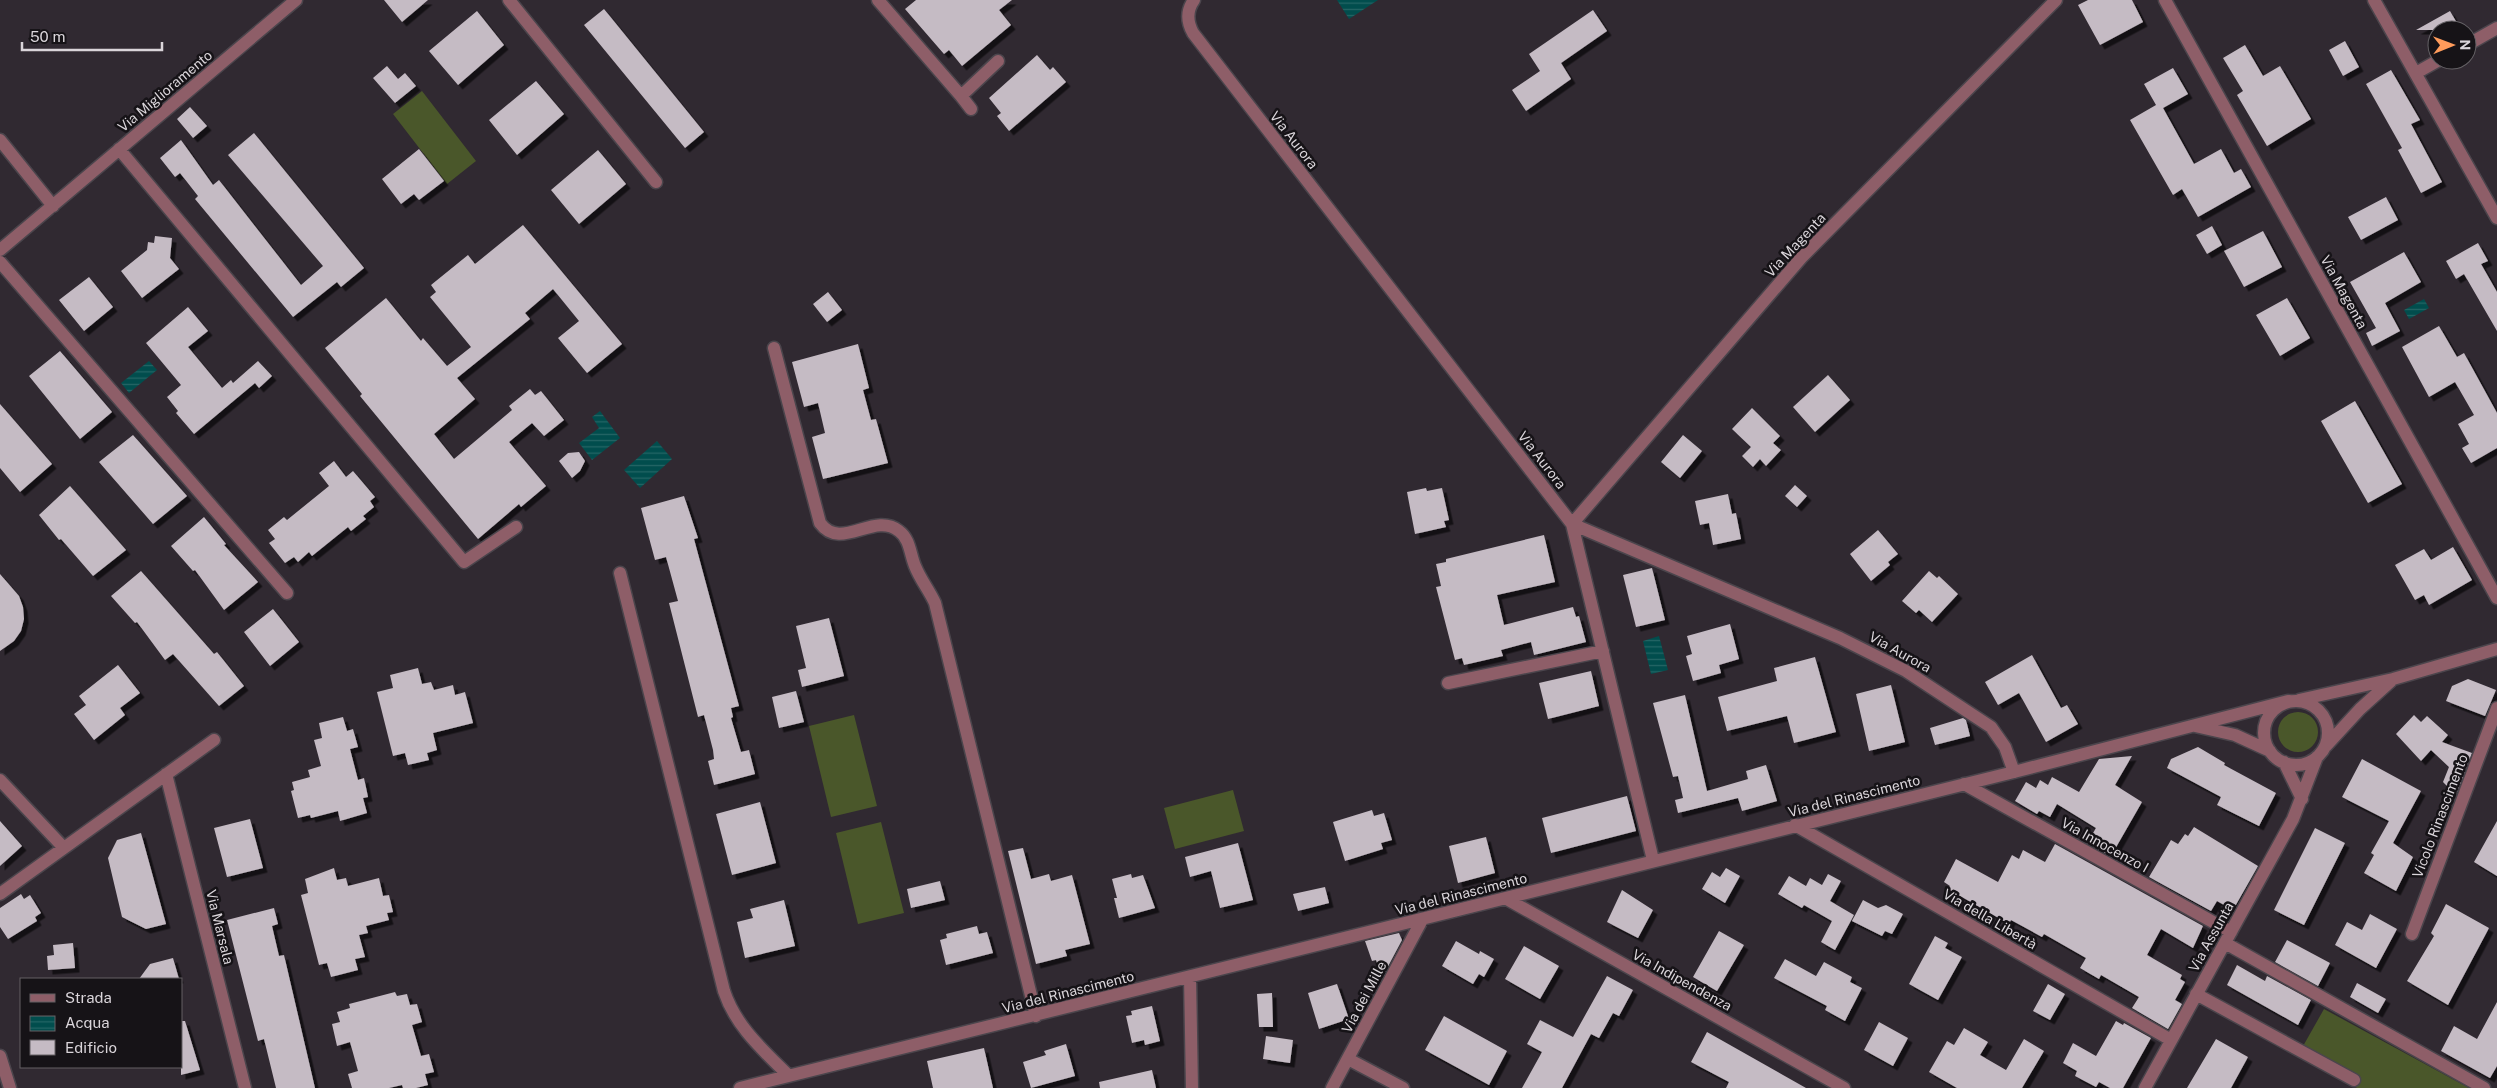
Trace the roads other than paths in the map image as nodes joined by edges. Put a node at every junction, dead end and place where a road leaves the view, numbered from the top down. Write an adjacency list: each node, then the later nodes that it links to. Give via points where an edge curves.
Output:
1 (296, 0): 16 (street, Via Miglioramento)
2 (509, 0): 17 (street)
3 (878, 0): 13 (street)
4 (1194, 0): 23 (street, Via Aurora, via 1188,20 1193,34)
5 (2056, 0): 23 (street, Via Magenta, via 1801,258)
6 (2165, 0): 27 (street, Via Magenta)
7 (2374, 0): 12 (street)
8 (2497, 28): 9 (street)
9 (2477, 39)
10 (998, 61): 13 (street)
11 (2427, 67): 12 (street)
12 (2416, 73): 19 (street)
13 (961, 96): 14 (street)
14 (971, 109)
15 (0, 140): 18 (street)
16 (119, 149): 18 (street, Via Miglioramento); 24 (street, via 464,562)
17 (656, 182)
18 (53, 206): 20 (street, Via Miglioramento)
19 (2497, 218)
20 (0, 250)
21 (0, 262): 26 (street)
22 (774, 348): 54 (street, via 820,523 828,532 839,534 883,525 899,530 935,603)
23 (1572, 524): 29 (street); 39 (street, Via Aurora, via 1840,638 1906,671 1991,727 2005,747)
24 (516, 527)
25 (620, 573): 58 (street, via 724,991 733,1015 743,1029)
26 (287, 593)
27 (2497, 598)
28 (2497, 649): 30 (street, Via del Rinascimento)
29 (1603, 651): 31 (street); 46 (street)
30 (2393, 679): 32 (street, Via del Rinascimento); 37 (street, Via del Rinascimento)
31 (1448, 683)
32 (2293, 701): 34 (street, Via del Rinascimento); 36 (street, via 2277,707 2266,722 2265,740); 37 (street, via 2313,705 2324,716 2328,731)
33 (2497, 708): 50 (street, Vicolo Rinascimento)
34 (2187, 726): 36 (street, Via del Rinascimento, via 2228,733); 39 (street, Via del Rinascimento)
35 (214, 740): 40 (street)
36 (2270, 751): 38 (street)
37 (2321, 752): 38 (street, via 2299,765); 43 (street, Via Assunta)
38 (2284, 762): 43 (street)
39 (2014, 772): 42 (street, Via del Rinascimento)
40 (166, 774): 45 (street); 61 (street, Via Marsala)
41 (0, 780): 45 (street)
42 (1964, 784): 44 (street, Via del Rinascimento); 51 (street, Via Innocenzo I)
43 (2302, 799): 51 (street, Via Assunta)
44 (1795, 825): 46 (street, Via del Rinascimento); 55 (street, Via della Libertà)
45 (64, 848): 47 (street)
46 (1653, 860): 48 (street, Via del Rinascimento)
47 (0, 894)
48 (1505, 898): 49 (street, Via del Rinascimento); 66 (street, Via Indipendenza)
49 (1422, 920): 52 (street, Via del Rinascimento); 57 (street, Via dei Mille)
50 (2412, 934)
51 (2228, 937): 53 (street, Via Assunta); 68 (street, Via Innocenzo I)
52 (1190, 977): 54 (street, Via del Rinascimento); 63 (street)
53 (2196, 994): 55 (street, Via Assunta); 59 (street)
54 (1036, 1016): 58 (street, Via del Rinascimento)
55 (2171, 1040): 67 (street, Via Assunta)
56 (0, 1056): 60 (street)
57 (1348, 1059): 64 (street, Via dei Mille); 65 (street)
58 (789, 1076): 62 (street, Via del Rinascimento)
59 (2354, 1080)
60 (10, 1088)
61 (245, 1088)
62 (740, 1088)
63 (1192, 1088)
64 (1332, 1088)
65 (1402, 1088)
66 (1844, 1088)
67 (2145, 1088)
68 (2484, 1088)

